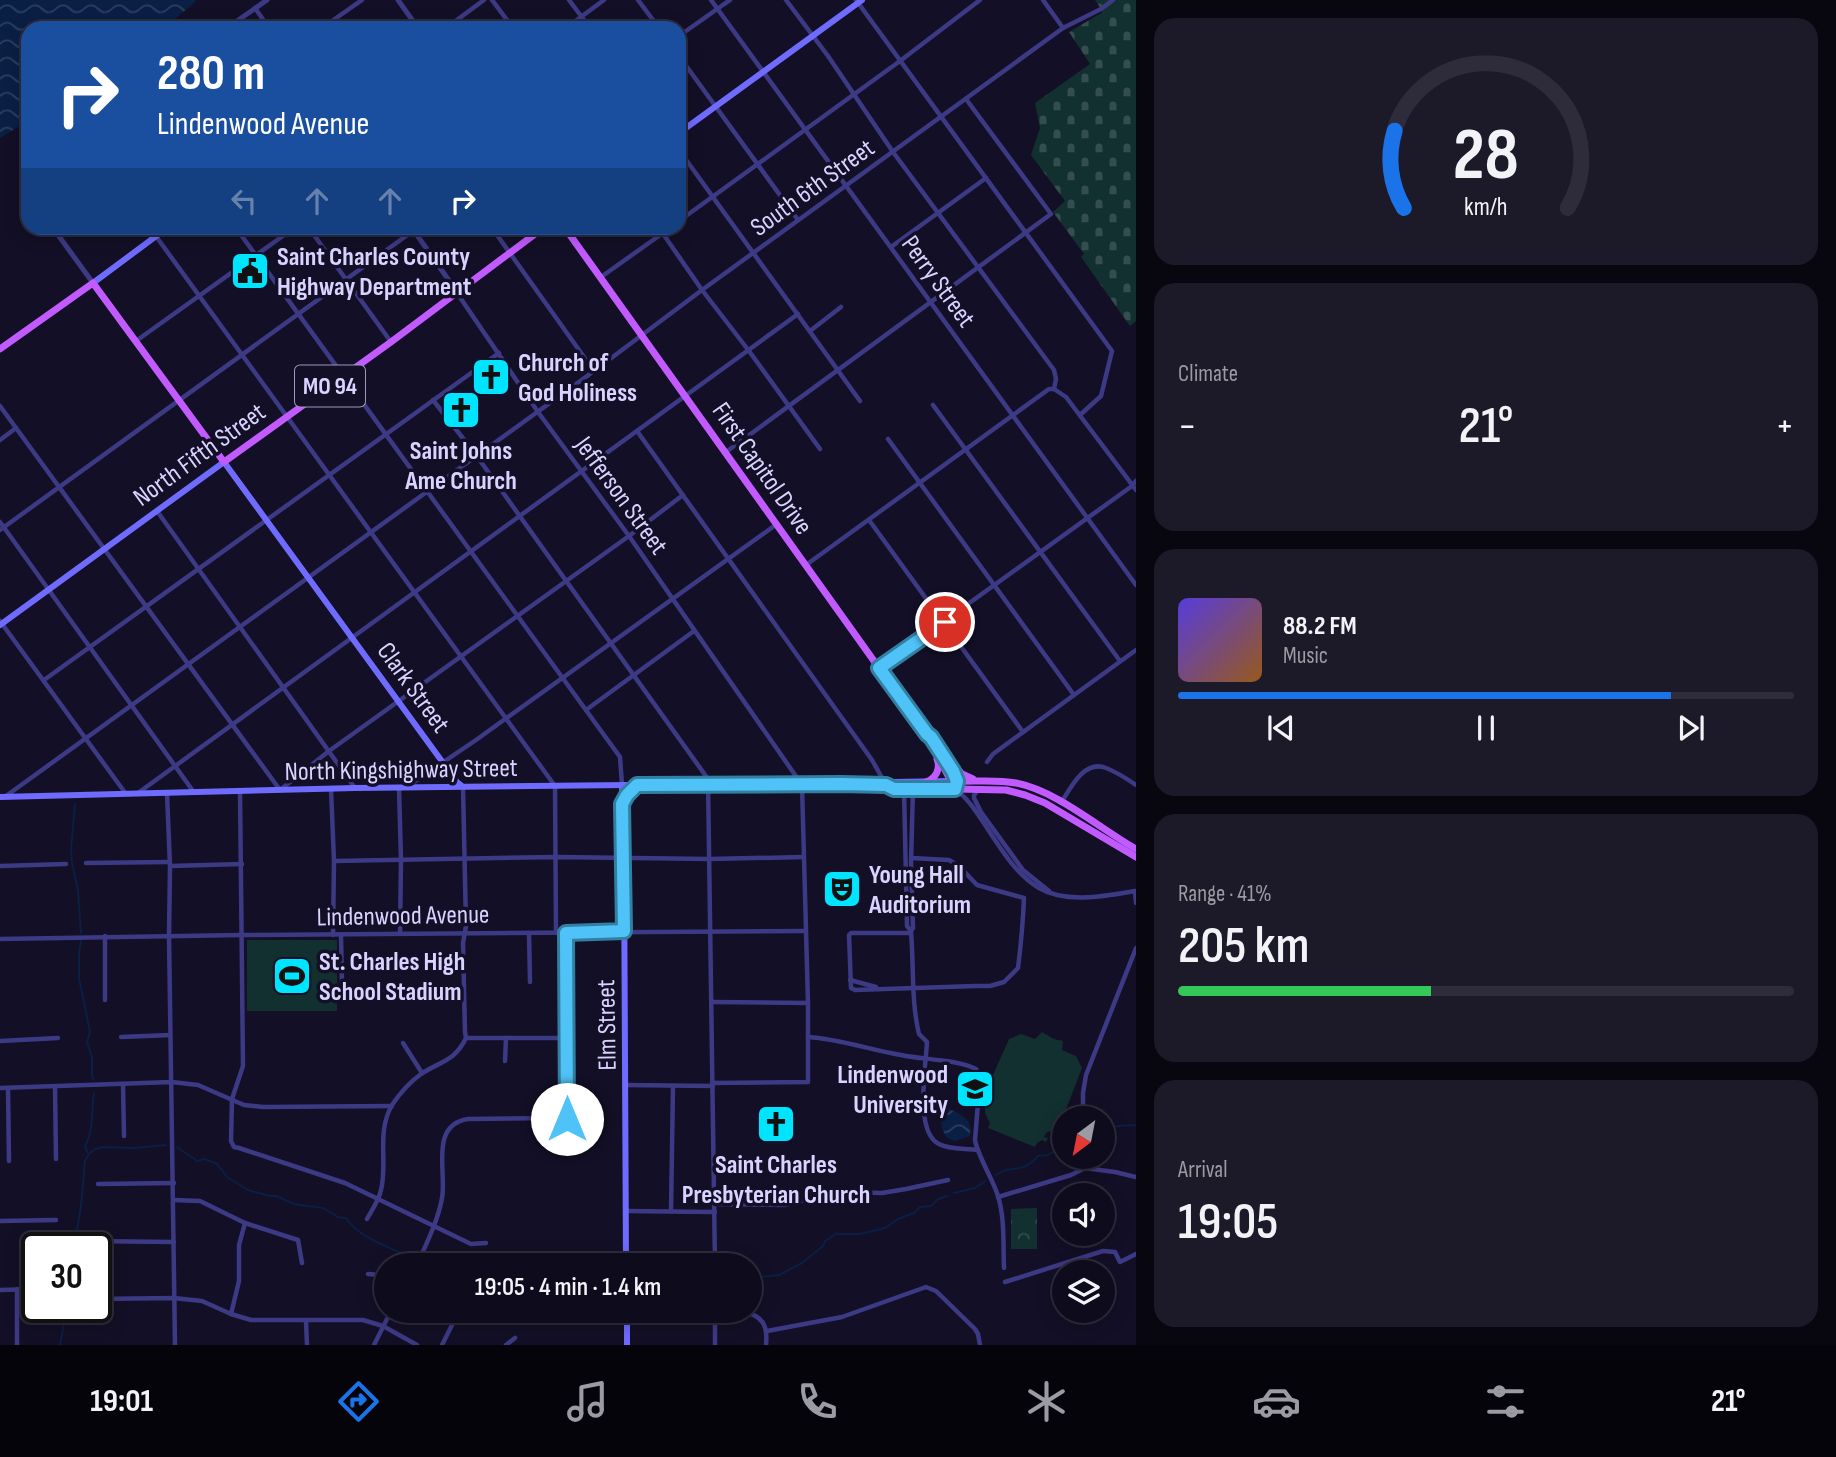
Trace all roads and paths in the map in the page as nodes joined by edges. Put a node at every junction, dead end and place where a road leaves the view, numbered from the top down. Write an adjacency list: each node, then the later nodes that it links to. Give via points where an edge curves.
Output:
1 (267, 0): 16 (street)
2 (362, 0): 21 (street)
3 (398, 0): 22 (street)
4 (484, 0): 23 (street)
5 (492, 0): 24 (street)
6 (569, 0): 18 (street)
7 (604, 0): 18 (street)
8 (638, 0): 27 (street)
9 (710, 0): 17 (street, Perry Street)
10 (730, 0): 17 (street)
11 (786, 0): 30 (street)
12 (980, 0): 31 (street)
13 (1043, 0): 28 (street)
14 (1113, 0): 28 (street, South 6th Street)
15 (859, 1): 30 (main road); 31 (street)
16 (255, 8): 19 (street); 20 (street)
17 (717, 9): 29 (street); 33 (street, Perry Street)
18 (581, 17): 25 (street); 26 (street)
19 (237, 21)
20 (264, 21)
21 (332, 21)
22 (413, 21)
23 (456, 21)
24 (508, 21)
25 (576, 21)
26 (584, 21)
27 (654, 21)
28 (1063, 28): 35 (street, South 6th Street)
29 (686, 31)
30 (812, 36): 33 (main road); 34 (street)
31 (900, 61): 34 (street); 37 (street)
32 (686, 66): 36 (street)
33 (762, 72): 36 (main road); 39 (street, Perry Street)
34 (853, 94): 39 (street); 40 (street)
35 (966, 99): 37 (street, South 6th Street); 49 (street, via 1051,214)
36 (715, 106): 38 (main road); 42 (street)
37 (941, 117): 40 (street, South 6th Street); 43 (street)
38 (686, 128)
39 (804, 130): 42 (street); 44 (street, Perry Street)
40 (893, 152): 44 (street, South 6th Street); 46 (street)
41 (686, 159): 45 (street)
42 (757, 164): 45 (street); 48 (street)
43 (986, 178): 46 (street); 49 (street)
44 (847, 187): 48 (street, South 6th Street); 62 (street, Perry Street)
45 (713, 196): 47 (street); 63 (street)
46 (940, 213): 62 (street); 66 (street)
47 (686, 216)
48 (798, 220): 63 (street, South 6th Street)
49 (1026, 233): 66 (street); 98 (street, via 1112,351 1101,396)
50 (58, 235): 69 (street, Clark Street)
51 (156, 235): 69 (main road); 72 (street)
52 (241, 235): 65 (street)
53 (284, 235): 65 (street)
54 (314, 235): 68 (street)
55 (404, 235): 68 (street)
56 (419, 235): 71 (street, Jefferson Street)
57 (497, 235): 64 (street)
58 (533, 235): 64 (main road, MO 94)
59 (570, 235): 67 (main road, First Capitol Drive)
60 (655, 235): 67 (street)
61 (664, 235): 70 (street)
62 (891, 247): 73 (street, Perry Street)
63 (754, 252): 70 (street, South 6th Street); 76 (street)
64 (509, 253): 71 (main road, MO 94); 86 (street)
65 (256, 254): 72 (street); 75 (street)
66 (979, 267): 73 (street); 88 (street, via 1054,370)
67 (601, 277): 78 (main road, First Capitol Drive)
68 (346, 278): 75 (street); 80 (street)
69 (93, 283): 79 (main road, Clark Street); 81 (main road)
70 (702, 290): 78 (street, South 6th Street); 82 (street)
71 (457, 292): 80 (main road, North Fifth Street / MO 94); 83 (street, Jefferson Street)
72 (199, 296): 79 (street); 84 (street)
73 (930, 302): 85 (street); 97 (street, Perry Street)
74 (841, 307): 77 (street)
75 (298, 313): 84 (street); 87 (street)
76 (798, 314): 77 (street); 82 (street)
77 (810, 331): 85 (street)
78 (642, 334): 86 (street, South 6th Street); 89 (main road, First Capitol Drive)
79 (136, 341): 90 (main road, Clark Street)
80 (391, 342): 87 (main road, North Fifth Street / MO 94)
81 (0, 349)
82 (749, 351): 89 (street); 95 (street)
83 (499, 353): 91 (street); 96 (street, Jefferson Street)
84 (241, 355): 90 (street); 99 (street)
85 (838, 370): 92 (street); 95 (street)
86 (594, 371): 96 (street, South 6th Street)
87 (345, 376): 99 (main road, North Fifth Street / MO 94); 102 (street)
88 (1054, 389): 97 (street); 98 (street)
89 (686, 396): 101 (street); 107 (main road, First Capitol Drive)
90 (179, 400): 109 (main road, Clark Street); 114 (street)
91 (433, 400): 102 (street); 108 (street)
92 (860, 401)
93 (933, 405): 106 (street)
94 (0, 406): 100 (street)
95 (788, 407): 105 (street); 107 (street)
96 (538, 412): 108 (street, South 6th Street); 110 (street, Jefferson Street)
97 (1012, 414): 106 (street); 119 (street, Perry Street)
98 (1080, 415): 113 (street)
99 (286, 416): 109 (main road, North Fifth Street / MO 94); 111 (street)
100 (16, 428): 104 (street); 114 (street)
101 (638, 431): 110 (street); 116 (street)
102 (387, 433): 111 (street); 115 (street)
103 (888, 439): 112 (street)
104 (0, 440)
105 (820, 449)
106 (965, 449): 112 (street); 128 (street)
107 (726, 452): 122 (main road, First Capitol Drive)
108 (477, 455): 115 (street, South 6th Street); 118 (street)
109 (224, 462): 117 (main road, North Fifth Street); 120 (main road, Clark Street)
110 (581, 471): 118 (street); 125 (street, Jefferson Street)
111 (329, 475): 120 (street); 124 (street)
112 (919, 482): 121 (street); 135 (street)
113 (1135, 486): 119 (street)
114 (59, 487): 123 (street); 126 (street)
115 (428, 490): 124 (street, South 6th Street); 127 (street)
116 (683, 495): 125 (street); 129 (street)
117 (157, 511): 126 (main road, North Fifth Street); 131 (street)
118 (520, 516): 127 (street); 133 (street)
119 (1088, 518): 128 (street); 134 (street, Perry Street)
120 (267, 519): 131 (street); 132 (main road, Clark Street)
121 (869, 520): 130 (street); 141 (street)
122 (777, 524): 129 (street); 130 (main road, First Capitol Drive)
123 (1, 526): 136 (street)
124 (370, 532): 132 (street, South 6th Street); 137 (street)
125 (629, 536): 133 (street); 138 (street, Jefferson Street)
126 (104, 549): 136 (main road, North Fifth Street); 139 (street)
127 (471, 551): 137 (street); 140 (street)
128 (1041, 552): 135 (street); 150 (street)
129 (727, 557): 138 (street); 176 (street)
130 (806, 565): 152 (main road, First Capitol Drive)
131 (198, 569): 139 (street); 143 (street)
132 (309, 577): 143 (street, South 6th Street); 145 (main road, Clark Street)
133 (565, 580): 140 (street); 146 (street)
134 (1136, 584)
135 (994, 587): 141 (street); 157 (street)
136 (48, 590): 142 (main road, North Fifth Street); 147 (street)
137 (414, 592): 145 (street); 149 (street)
138 (672, 598): 144 (street, Jefferson Street); 146 (street)
139 (146, 606): 147 (street); 151 (street)
140 (518, 616): 149 (street); 154 (street)
141 (945, 622): 152 (street); 163 (street)
142 (1, 623): 155 (street)
143 (240, 627): 151 (street, South 6th Street); 156 (street)
144 (694, 631): 153 (street); 175 (street, Jefferson Street)
145 (352, 637): 156 (street); 158 (main road, Clark Street)
146 (610, 643): 153 (street); 154 (street)
147 (89, 647): 155 (street); 159 (street)
148 (1136, 650): 150 (street)
149 (461, 657): 158 (street); 161 (street)
150 (1120, 661): 157 (street)
151 (188, 665): 159 (street, South 6th Street); 162 (street)
152 (879, 668): 165 (main road, First Capitol Drive)
153 (634, 675): 160 (street); 174 (street)
154 (562, 677): 160 (street); 161 (street)
155 (44, 680): 164 (street)
156 (283, 687): 162 (street); 166 (street)
157 (1074, 695): 163 (street)
158 (398, 702): 166 (street); 167 (main road, Clark Street)
159 (132, 706): 164 (street, South 6th Street); 169 (street)
160 (586, 710): 172 (street, via 620,757)
161 (506, 718): 167 (street); 179 (street)
162 (232, 724): 169 (street); 186 (street)
163 (1023, 732): 168 (street)
164 (86, 739): 190 (street); 192 (street, South 6th Street)
165 (930, 739): 170 (main road, via 939,765 937,775); 171 (main road, First Capitol Drive); 177 (main road)
166 (329, 751): 181 (street); 186 (street)
167 (442, 761): 180 (main road, Clark Street); 182 (street)
168 (987, 762)
169 (175, 765): 188 (street); 191 (street)
170 (926, 782): 171 (main road); 176 (main road)
171 (954, 783): 177 (main road); 185 (main road); 211 (street, via 1025,877)
172 (622, 785): 173 (main road, North Kingshighway Street); 179 (main road, North Kingshighway Street); 194 (main road, Elm Street)
173 (637, 785): 174 (main road, North Kingshighway Street); 194 (main road)
174 (708, 785): 175 (main road, North Kingshighway Street); 203 (street)
175 (802, 785): 176 (main road, North Kingshighway Street); 199 (street)
176 (886, 785): 184 (main road)
177 (978, 785): 193 (main road, via 1015,783); 195 (main road, via 1014,791); 211 (street, via 974,798 981,812 1023,870)
178 (1136, 785): 193 (street, via 1104,766 1094,767 1075,780)
179 (555, 786): 180 (main road, North Kingshighway Street); 197 (street)
180 (463, 787): 182 (main road, North Kingshighway Street); 202 (street)
181 (355, 788): 182 (main road, North Kingshighway Street); 183 (main road, North Kingshighway Street)
182 (399, 788): 204 (street)
183 (331, 789): 186 (main road, North Kingshighway Street); 205 (street)
184 (904, 789): 185 (main road); 216 (street, via 907,926)
185 (912, 789): 201 (street)
186 (280, 790): 187 (main road, North Kingshighway Street)
187 (240, 791): 188 (main road, North Kingshighway Street); 209 (street)
188 (194, 792): 189 (main road, North Kingshighway Street)
189 (167, 793): 191 (main road, North Kingshighway Street); 208 (street)
190 (126, 794): 191 (main road, North Kingshighway Street); 192 (main road, North Kingshighway Street)
191 (137, 794)
192 (3, 796)
193 (1061, 802): 195 (street); 196 (main road)
194 (622, 804): 198 (main road, Elm Street)
195 (1056, 810): 200 (main road)
196 (1136, 849)
197 (556, 857): 198 (street); 202 (street); 219 (street)
198 (624, 857): 203 (street); 213 (main road, Elm Street)
199 (804, 857): 203 (street); 215 (street)
200 (1136, 857)
201 (911, 858): 216 (street); 230 (street, via 949,860 977,885 1024,898 1019,964 1004,982)
202 (464, 859): 204 (street); 217 (street)
203 (710, 859): 214 (street)
204 (401, 860): 205 (street); 221 (street)
205 (334, 861): 223 (street)
206 (86, 863): 208 (street)
207 (66, 864): 210 (street)
208 (170, 864): 209 (street); 226 (street)
209 (242, 864): 222 (street)
210 (0, 866)
211 (1049, 891): 212 (street, via 1068,897 1135,891)
212 (1136, 903)
213 (624, 931): 214 (street, Lindenwood Avenue); 220 (street, Lindenwood Avenue); 251 (main road, Elm Street)
214 (710, 931): 215 (street, Lindenwood Avenue); 233 (street)
215 (806, 931): 234 (street)
216 (911, 932): 230 (street); 230 (street, via 851,933 850,987)
217 (464, 933): 218 (street, Lindenwood Avenue); 221 (street, Lindenwood Avenue); 239 (street)
218 (529, 933): 219 (street, Lindenwood Avenue); 229 (street)
219 (556, 933): 220 (street, Lindenwood Avenue)
220 (566, 933): 241 (street)
221 (400, 934): 224 (street, Lindenwood Avenue)
222 (241, 935): 223 (street, Lindenwood Avenue); 226 (street, Lindenwood Avenue); 257 (street, via 243,1066)
223 (334, 935): 224 (street, Lindenwood Avenue)
224 (341, 935): 231 (street, via 344,988)
225 (105, 936): 226 (street, Lindenwood Avenue); 227 (street, Lindenwood Avenue); 232 (street)
226 (169, 936): 235 (street)
227 (0, 939)
228 (1136, 948): 258 (street, via 1084,1082)
229 (530, 982)
230 (913, 989): 245 (street, via 918,1030 927,1042)
231 (407, 990)
232 (105, 1000)
233 (713, 1002): 234 (street); 252 (street)
234 (808, 1003): 237 (street)
235 (170, 1035): 236 (street); 249 (street)
236 (121, 1037)
237 (808, 1037): 244 (street); 252 (street, via 808,1082)
238 (58, 1038): 242 (street)
239 (466, 1038): 240 (street); 248 (street, via 452,1058)
240 (506, 1038): 241 (street); 246 (street)
241 (567, 1038): 281 (street, via 567,1111 561,1118 468,1119 447,1131 442,1147 443,1195)
242 (0, 1041)
243 (404, 1044): 248 (street)
244 (914, 1058): 245 (street); 247 (street)
245 (926, 1059): 247 (street); 261 (street, via 965,1063 976,1069 980,1079 975,1140)
246 (505, 1060)
247 (924, 1070): 261 (street, via 925,1121 930,1137 938,1144)
248 (422, 1073): 259 (street)
249 (172, 1082): 250 (street); 257 (street, via 198,1085); 268 (street)
250 (123, 1084): 254 (street); 260 (street)
251 (626, 1085): 253 (street); 274 (main road, Elm Street)
252 (713, 1085): 253 (street); 273 (street)
253 (673, 1086): 275 (street)
254 (55, 1087): 256 (street); 262 (street)
255 (0, 1088): 256 (street)
256 (8, 1088): 263 (street)
257 (232, 1099): 259 (street, via 263,1107); 271 (street, via 230,1136 234,1147 345,1183)
258 (1083, 1106)
259 (392, 1107): 271 (street, via 383,1139)
260 (124, 1136)
261 (980, 1152): 270 (street)
262 (55, 1159)
263 (9, 1161)
264 (1083, 1169): 270 (street)
265 (1091, 1169): 266 (street)
266 (1136, 1177)
267 (947, 1180): 273 (street, via 882,1193 836,1192 785,1205)
268 (173, 1183): 269 (street); 272 (street)
269 (98, 1184)
270 (998, 1197): 290 (street)
271 (378, 1199): 277 (street); 281 (street)
272 (174, 1200): 280 (street, via 200,1201); 283 (street)
273 (714, 1205): 276 (street)
274 (625, 1211): 275 (street); 286 (main road, Elm Street)
275 (671, 1211): 276 (street)
276 (715, 1213): 287 (street)
277 (367, 1219)
278 (57, 1220): 279 (street)
279 (0, 1221)
280 (245, 1223): 289 (street, via 298,1241); 299 (street)
281 (434, 1226): 284 (street, via 471,1244); 285 (street)
282 (112, 1241): 283 (street)
283 (174, 1242): 297 (street)
284 (486, 1243)
285 (422, 1253)
286 (626, 1253)
287 (715, 1253)
288 (1136, 1254): 293 (street, via 1120,1262 1115,1252 1103,1251)
289 (302, 1263)
290 (1004, 1268)
291 (368, 1274): 292 (street)
292 (374, 1274)
293 (1005, 1282)
294 (17, 1289): 295 (street); 296 (street); 309 (street)
295 (21, 1289)
296 (0, 1290)
297 (174, 1298): 298 (street); 299 (street, via 202,1301); 310 (street)
298 (112, 1299)
299 (231, 1314): 300 (street, via 251,1320)
300 (306, 1321): 306 (street, via 363,1320); 311 (street)
301 (762, 1322): 307 (street)
302 (385, 1323): 306 (street)
303 (453, 1323): 314 (street)
304 (627, 1323): 316 (main road)
305 (715, 1323): 317 (street)
306 (383, 1326): 312 (street); 313 (street)
307 (767, 1331): 318 (street); 319 (street, via 842,1317 930,1288 975,1329)
308 (515, 1338): 315 (street)
309 (17, 1345)
310 (175, 1345)
311 (307, 1345)
312 (374, 1345)
313 (417, 1345)
314 (442, 1345)
315 (506, 1345)
316 (627, 1345)
317 (715, 1345)
318 (766, 1345)
319 (979, 1345)

